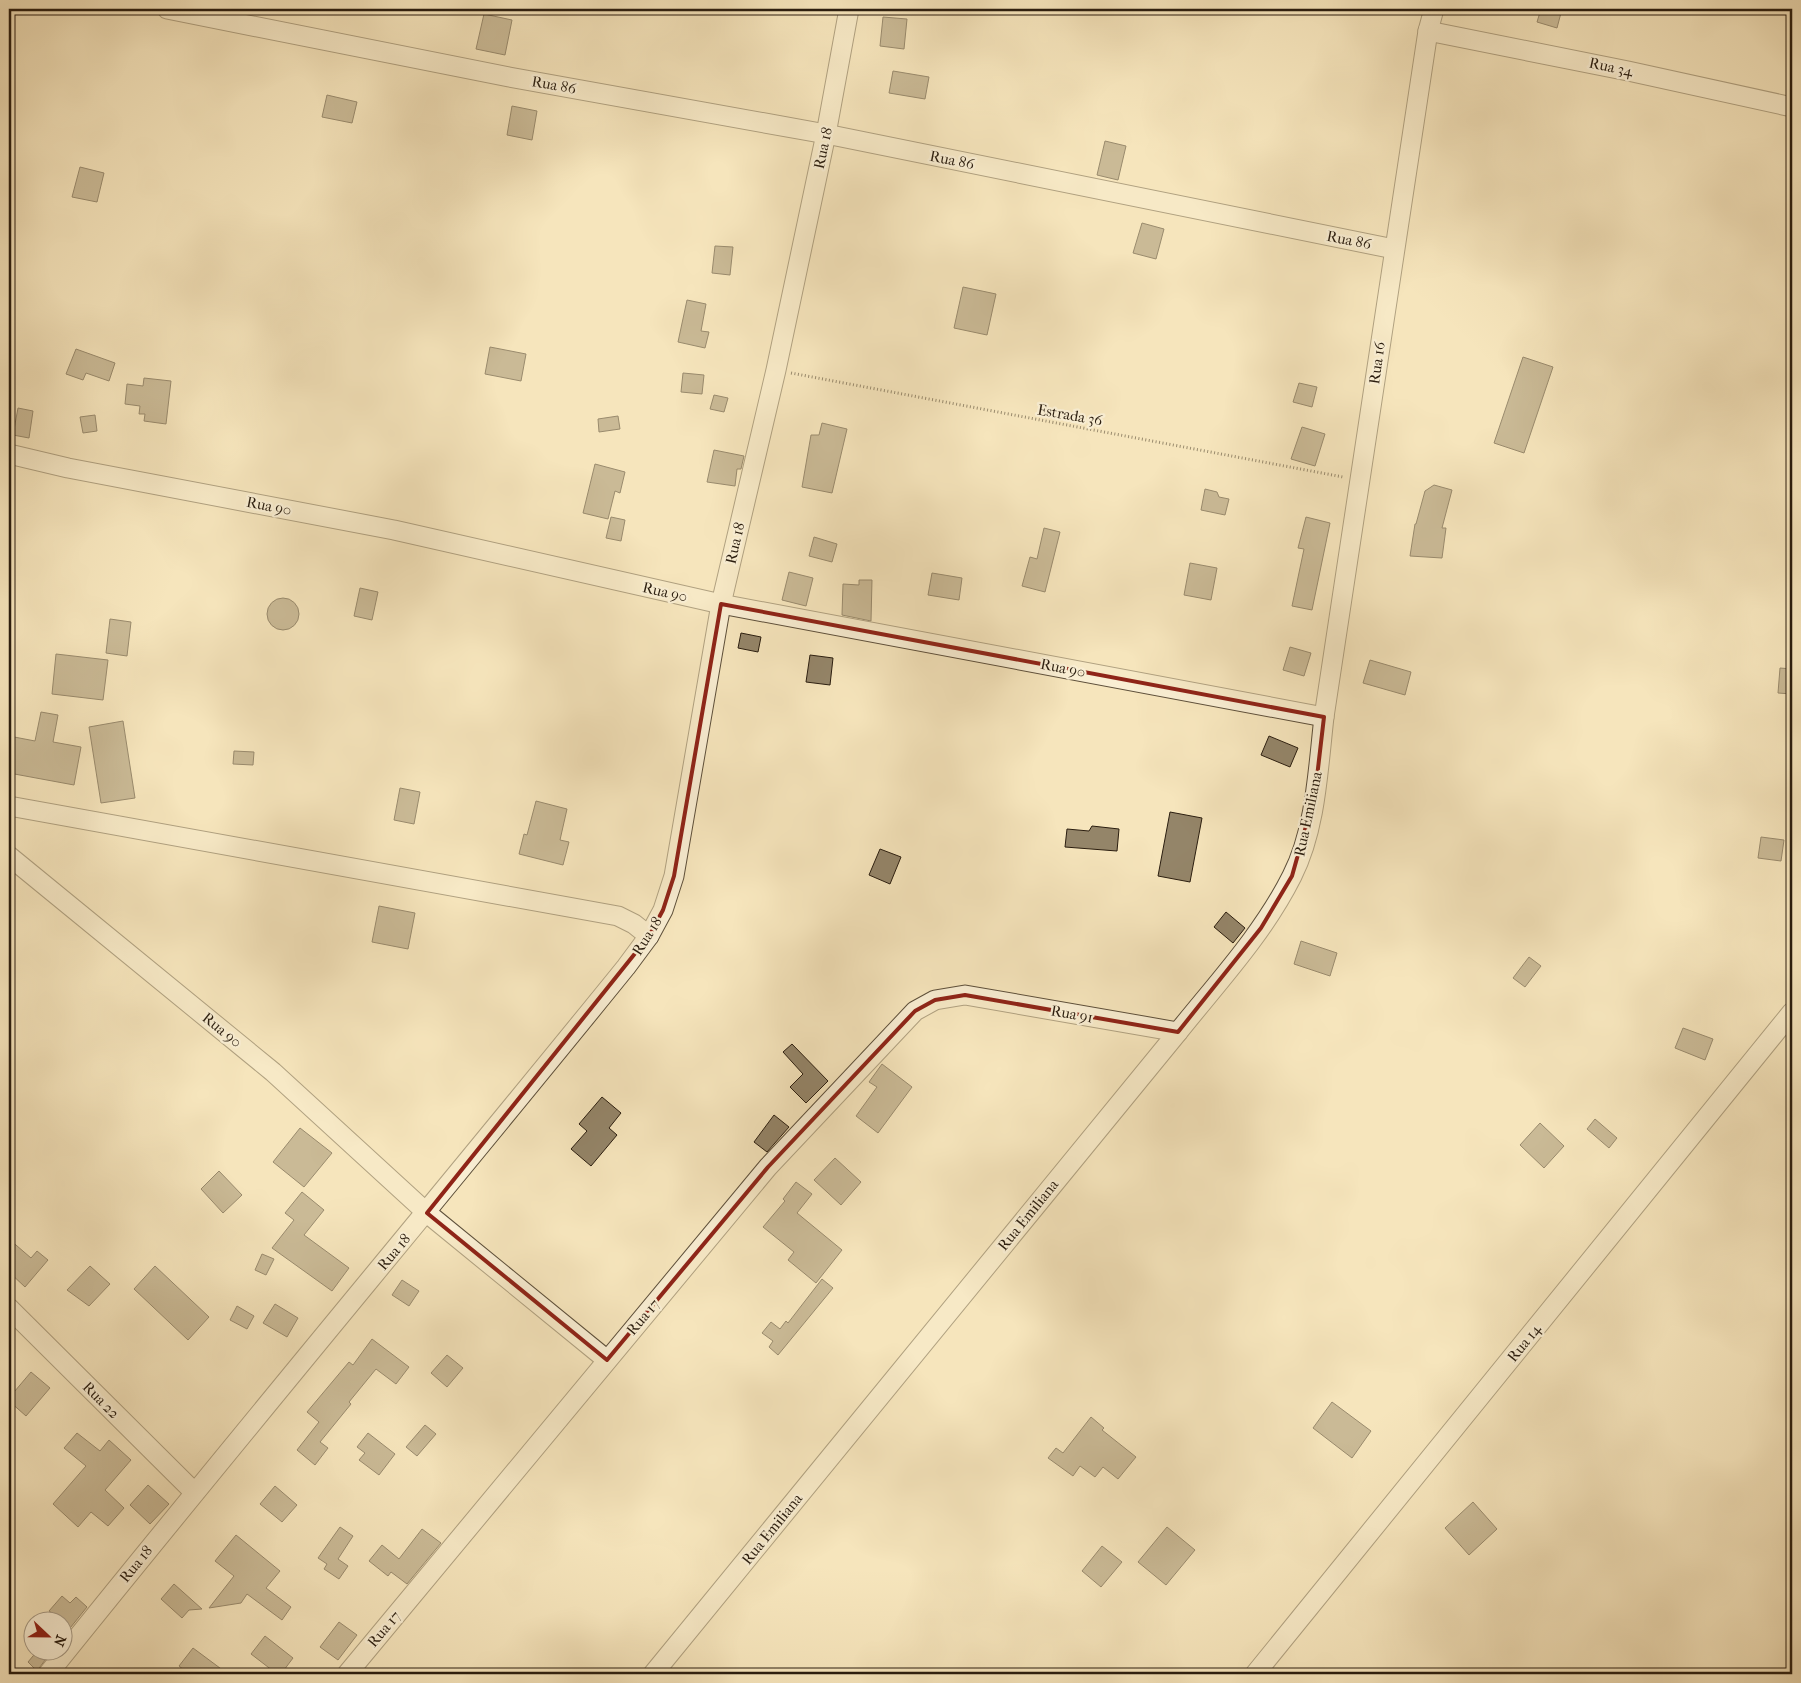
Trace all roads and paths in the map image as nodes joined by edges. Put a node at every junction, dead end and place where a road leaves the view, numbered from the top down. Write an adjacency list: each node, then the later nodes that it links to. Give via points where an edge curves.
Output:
1 (167, 9): 6 (street, Rua 86, via 509,77)
2 (849, 9): 6 (street, Rua 18)
3 (1434, 9): 4 (street, Rua 16)
4 (1428, 31): 5 (street, Rua 34); 7 (street, Rua 16)
5 (1792, 107)
6 (826, 134): 7 (street, Rua 86); 8 (street, Rua 18)
7 (1394, 249): 10 (street, Rua 16)
8 (776, 370): 10 (path, Estrada 36); 11 (street, Rua 18)
9 (9, 454): 11 (street, Rua 90, via 394,530)
10 (1360, 480): 12 (street, Rua 16)
11 (721, 604): 12 (street, Rua 90); 15 (street, Rua 18, via 675,869 663,910)
12 (1324, 717): 18 (street, Rua Emiliana, via 1315,794 1304,845 1292,876 1261,928)
13 (9, 806): 15 (street, via 618,916)
14 (9, 856): 19 (street, Rua 90, via 273,1072)
15 (649, 936): 19 (street, Rua 18)
16 (965, 995): 18 (street, Rua 91); 21 (street, Rua 17, via 934,1000 915,1011 893,1031 768,1167)
17 (1792, 1012): 26 (street, Rua 14)
18 (1178, 1032): 25 (street, Rua Emiliana)
19 (427, 1213): 21 (street, Rua 90); 22 (street, Rua 18)
20 (9, 1308): 22 (street, Rua 22)
21 (607, 1360): 24 (street, Rua 17)
22 (194, 1492): 23 (street, Rua 18)
23 (48, 1674)
24 (347, 1674)
25 (654, 1674)
26 (1255, 1674)

